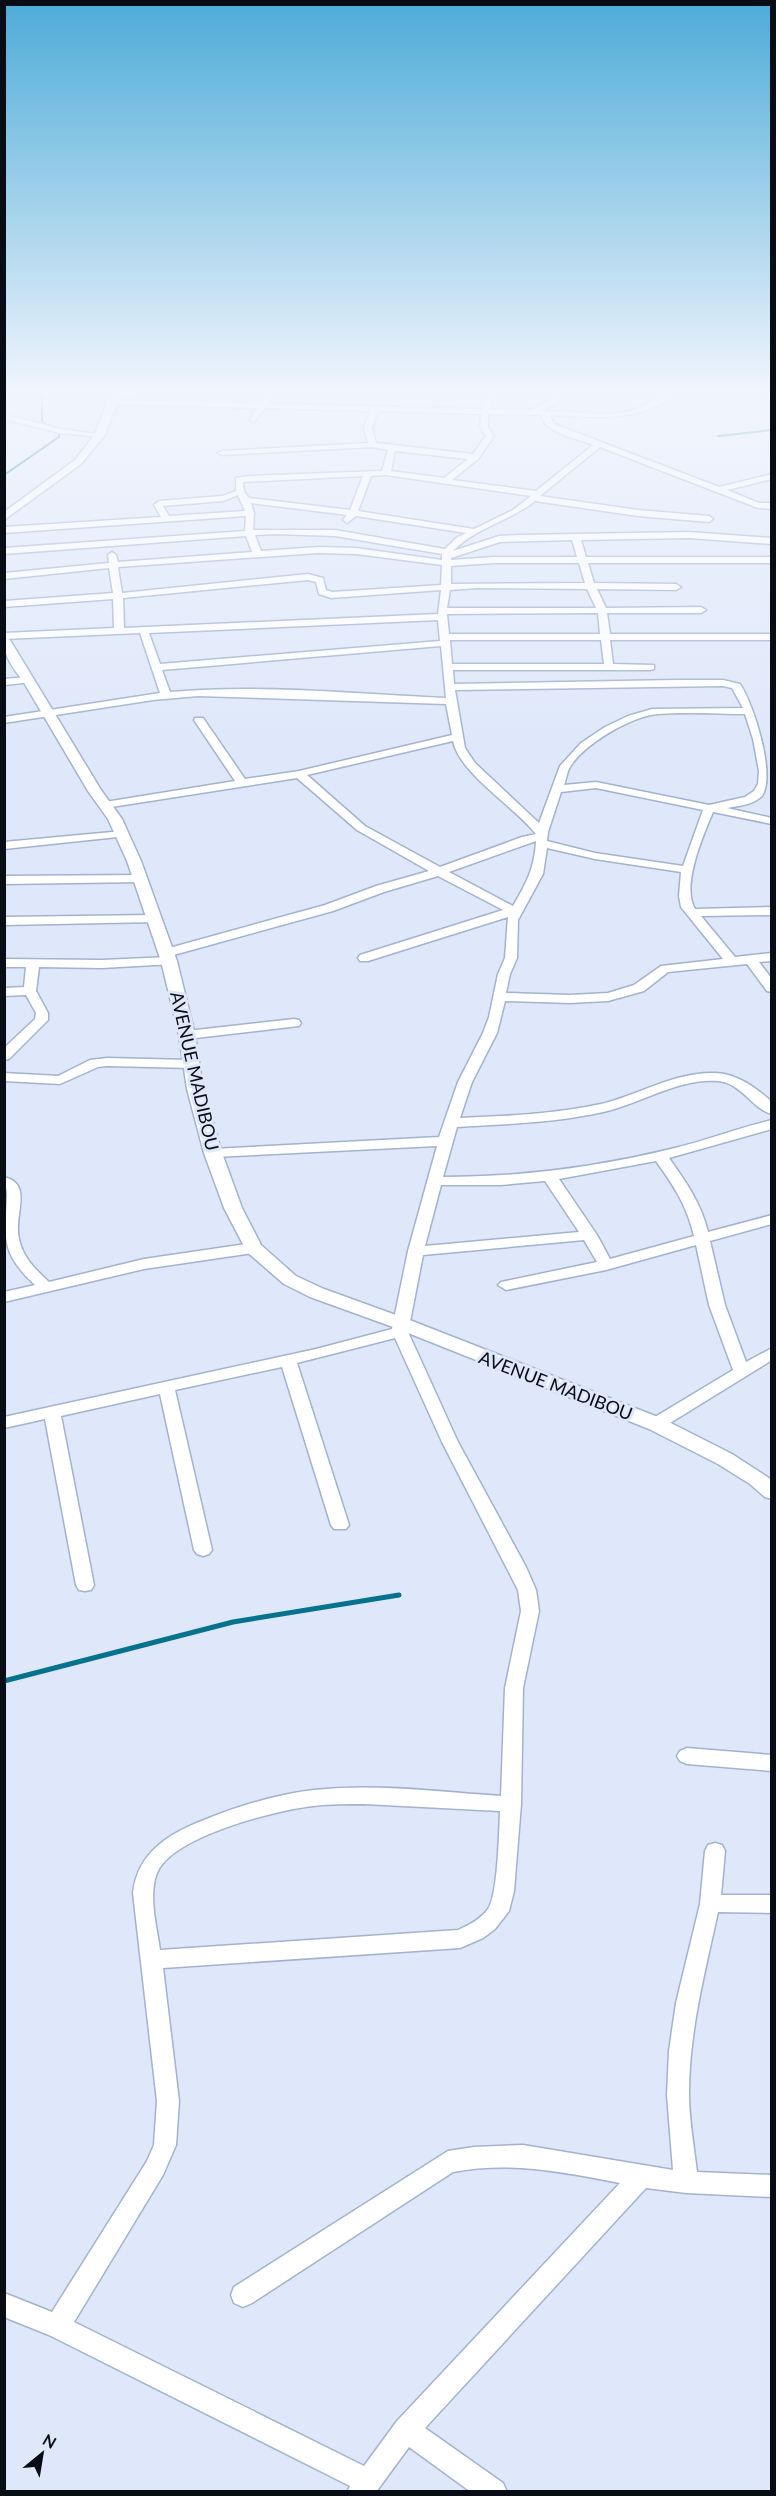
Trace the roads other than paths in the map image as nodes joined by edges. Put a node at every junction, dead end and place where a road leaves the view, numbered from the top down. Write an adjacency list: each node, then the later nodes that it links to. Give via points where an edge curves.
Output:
1 (160, 508): 9 (street)
2 (248, 508): 7 (street)
3 (308, 508): 8 (street)
4 (355, 508): 8 (street)
5 (520, 508): 13 (street)
6 (611, 508): 10 (street)
7 (250, 513): 9 (street); 12 (street)
8 (353, 514): 13 (street); 14 (street)
9 (167, 519): 11 (street)
10 (709, 519)
11 (4, 530)
12 (249, 531): 14 (street); 18 (street); 20 (street)
13 (475, 532): 21 (street, via 459,540)
14 (334, 533): 21 (street)
15 (576, 537): 16 (street); 21 (street, via 499,539); 24 (street)
16 (731, 537): 17 (street); 22 (street)
17 (771, 541)
18 (110, 543): 19 (street); 25 (street)
19 (4, 551)
20 (258, 555): 21 (street, via 335,549); 25 (street)
21 (447, 557): 24 (street); 28 (street)
22 (736, 559): 23 (street); 24 (street)
23 (771, 560)
24 (585, 561): 27 (street)
25 (114, 565): 26 (street); 30 (street)
26 (4, 576)
27 (590, 585): 28 (street); 29 (street); 32 (street)
28 (446, 587): 30 (street, via 331,595 322,592 320,580 308,577); 34 (street)
29 (676, 587)
30 (118, 595): 31 (street); 36 (street)
31 (4, 604)
32 (602, 610): 33 (street); 34 (street); 39 (street)
33 (700, 610)
34 (442, 614): 35 (street); 40 (street)
35 (143, 629): 36 (street); 41 (street)
36 (119, 630): 38 (street)
37 (771, 637): 39 (street)
38 (4, 638): 45 (street, AVENUE MADIBOU)
39 (604, 638): 40 (street); 44 (street)
40 (447, 640): 41 (street); 43 (street)
41 (156, 667): 48 (street)
42 (650, 667): 44 (street)
43 (449, 668): 44 (street); 47 (street)
44 (609, 668)
45 (29, 680): 46 (street); 51 (street, AVENUE MADIBOU)
46 (4, 682)
47 (450, 687): 49 (street); 50 (street, via 723,683 736,686)
48 (166, 696): 49 (street, via 240,693); 51 (street)
49 (451, 701): 54 (street)
50 (749, 711): 57 (street, via 652,712 632,718 597,736 573,756); 59 (street, via 764,760 762,789 748,799)
51 (49, 714): 52 (street); 58 (street, AVENUE MADIBOU)
52 (4, 720)
53 (199, 720): 56 (street)
54 (458, 737): 55 (street); 62 (street, via 471,765)
55 (299, 774): 56 (street); 65 (street, via 361,828)
56 (243, 784): 58 (street)
57 (558, 789): 59 (street, via 596,785); 62 (street)
58 (105, 805): 61 (street, AVENUE MADIBOU)
59 (710, 808): 60 (street); 64 (street)
60 (771, 820)
61 (123, 834): 63 (street); 66 (street, AVENUE MADIBOU)
62 (542, 837): 64 (street, via 595,856); 65 (street); 68 (street, via 537,874)
63 (4, 846)
64 (689, 870): 70 (street, via 683,897)
65 (439, 872): 68 (street); 73 (street)
66 (140, 879): 67 (street); 71 (street, AVENUE MADIBOU)
67 (4, 880)
68 (514, 911): 75 (street); 83 (street, via 511,958)
69 (771, 911): 70 (street)
70 (692, 913): 77 (street)
71 (153, 919): 72 (street); 73 (street, AVENUE MADIBOU)
72 (4, 921)
73 (167, 957): 79 (street); 85 (street, AVENUE MADIBOU)
74 (771, 957): 76 (street)
75 (364, 958)
76 (750, 959): 77 (street); 80 (street)
77 (731, 961): 83 (street, via 665,969 627,992 577,998)
78 (4, 963): 79 (street)
79 (33, 963): 81 (street)
80 (771, 988)
81 (30, 991): 82 (street); 86 (street, via 42,1012 41,1020)
82 (4, 992)
83 (499, 997): 90 (street, via 490,1034 465,1082)
84 (294, 1023): 85 (street)
85 (187, 1035): 87 (street, AVENUE MADIBOU)
86 (4, 1056)
87 (191, 1064): 88 (street, via 107,1062 95,1063 60,1080); 93 (street, AVENUE MADIBOU)
88 (4, 1077)
89 (771, 1110): 90 (street, via 744,1087 718,1077 604,1107)
90 (451, 1123): 92 (street)
91 (771, 1124): 94 (street, via 716,1143)
92 (445, 1141): 93 (street); 96 (street)
93 (213, 1153): 101 (street, AVENUE MADIBOU)
94 (660, 1156): 95 (street); 100 (street, via 686,1192 696,1213)
95 (549, 1176): 96 (street); 99 (street)
96 (436, 1181): 102 (street)
97 (4, 1182): 105 (street, via 10,1183 15,1191 10,1234 18,1257 23,1267)
98 (771, 1219): 100 (street)
99 (590, 1235): 102 (street); 103 (street)
100 (701, 1240): 103 (street); 110 (street, via 717,1305)
101 (253, 1248): 105 (street, via 144,1264); 107 (street, AVENUE MADIBOU, via 290,1280)
102 (416, 1251): 107 (street)
103 (606, 1265): 104 (street)
104 (506, 1285)
105 (45, 1286): 106 (street)
106 (4, 1297)
107 (400, 1327): 109 (street); 114 (street, AVENUE MADIBOU); 121 (street, via 444,1432 527,1590 530,1611 514,1688)
108 (771, 1353): 110 (street)
109 (288, 1360): 111 (street); 116 (street)
110 (741, 1371): 114 (street)
111 (166, 1386): 112 (street); 117 (street)
112 (52, 1412): 113 (street); 118 (street)
113 (4, 1423)
114 (656, 1424): 115 (street, AVENUE MADIBOU, via 725,1459)
115 (771, 1492)
116 (340, 1525)
117 (203, 1550)
118 (85, 1585)
119 (687, 1756): 120 (street)
120 (771, 1763)
121 (511, 1804): 125 (street, via 499,1911 488,1923 460,1939); 125 (street, via 363,1796 313,1798 223,1820 184,1836 164,1849 145,1876 143,1893)
122 (715, 1851): 123 (street)
123 (710, 1904): 124 (street); 127 (street, via 680,2051 678,2096)
124 (771, 1904)
125 (152, 1960): 131 (street, via 168,2101 165,2145 155,2168)
126 (642, 2176): 127 (street); 129 (street, via 524,2154 474,2156 448,2162); 132 (street)
127 (686, 2182): 128 (street)
128 (771, 2186)
129 (243, 2295)
130 (4, 2305): 131 (street)
131 (57, 2326): 133 (street)
132 (406, 2430): 133 (street); 134 (street)
133 (363, 2486)
134 (494, 2492)

